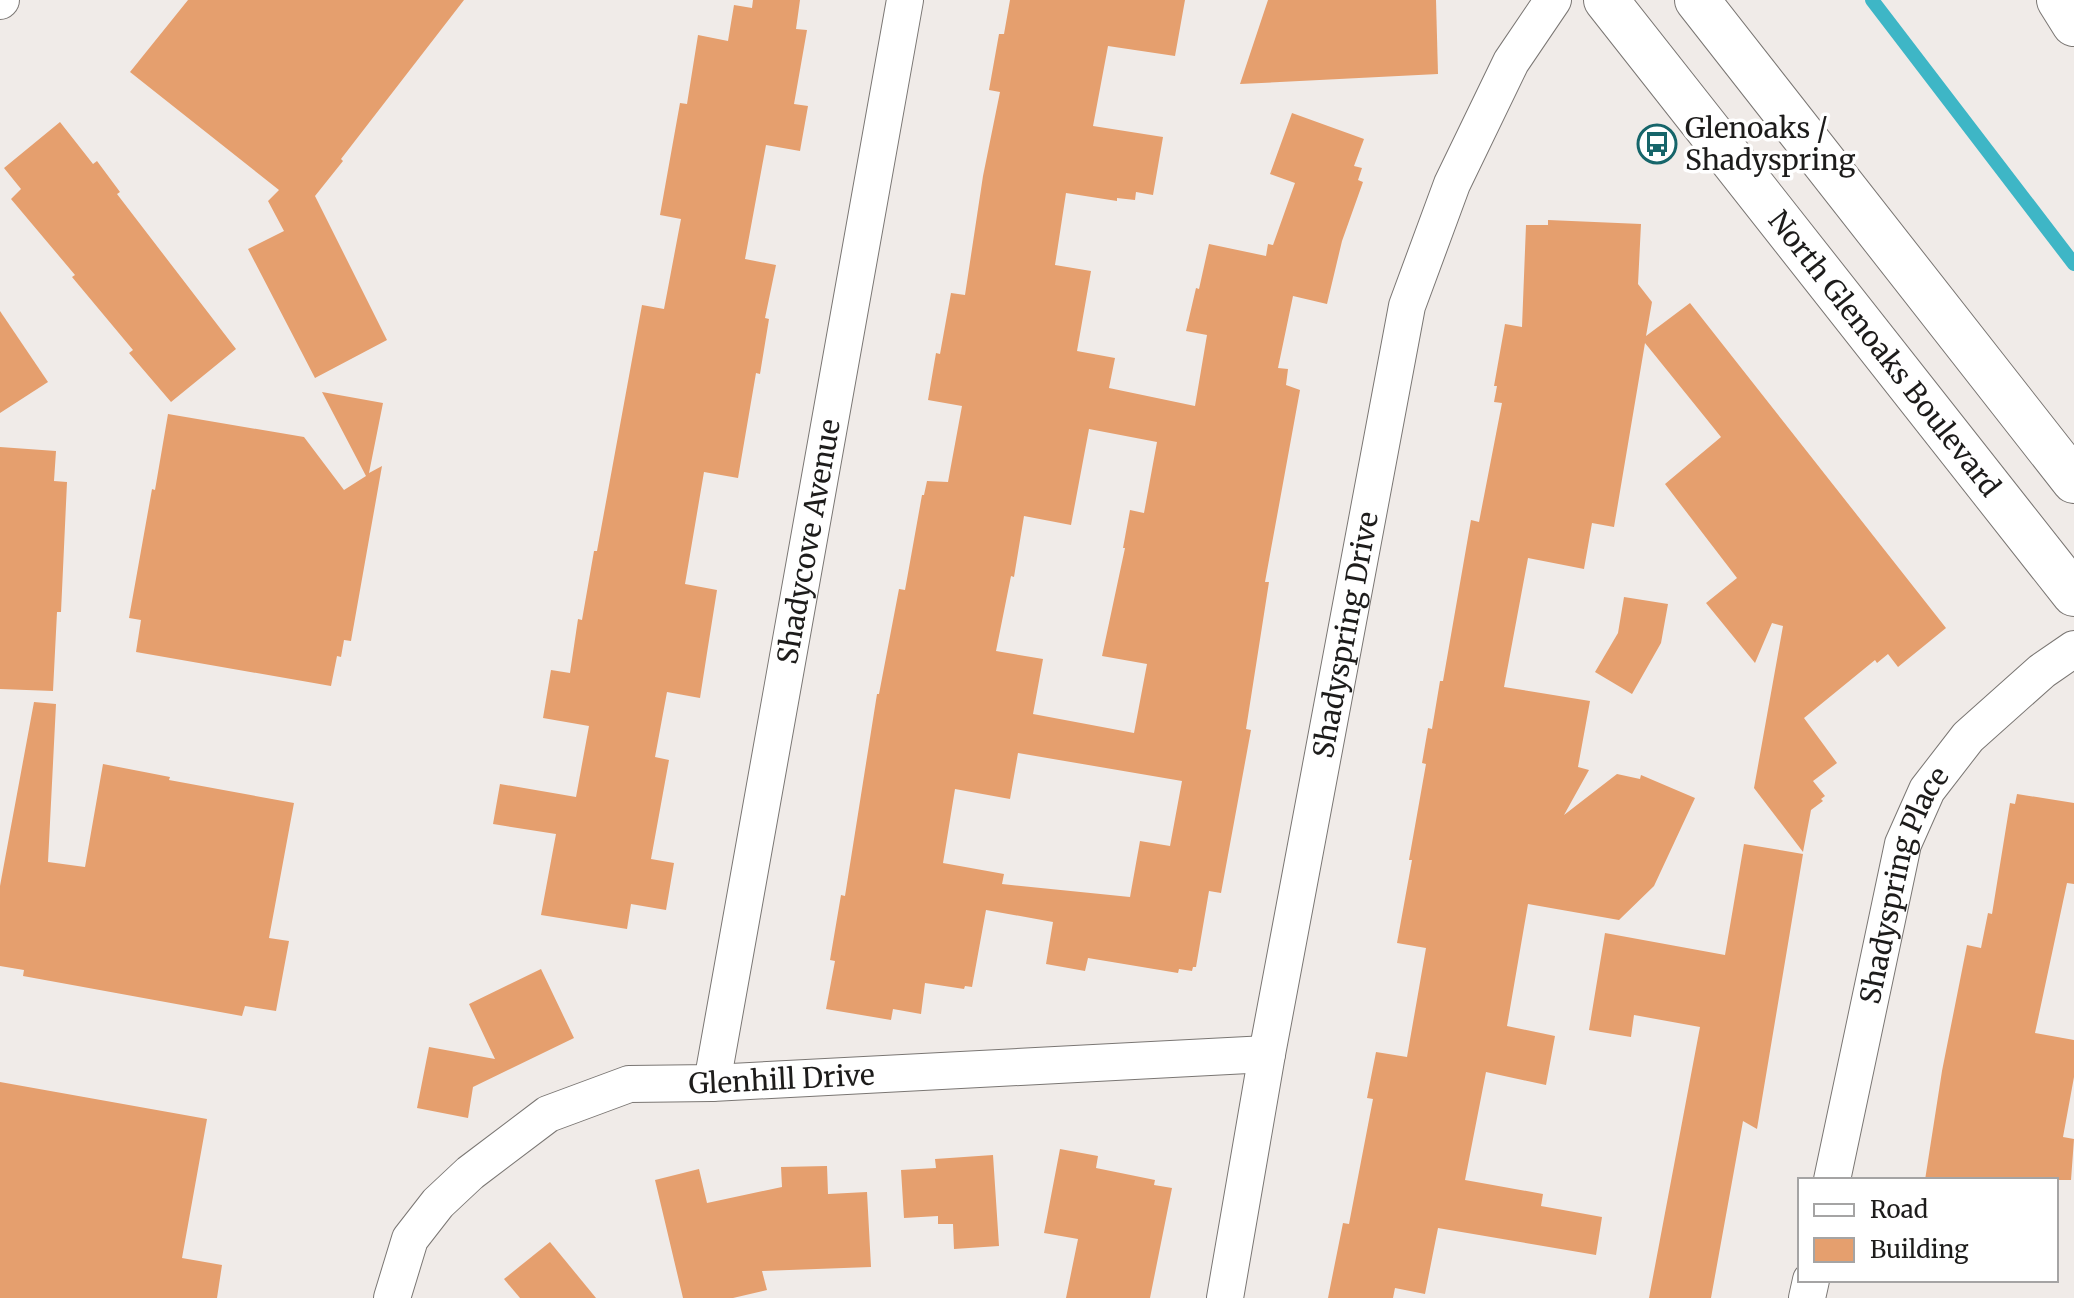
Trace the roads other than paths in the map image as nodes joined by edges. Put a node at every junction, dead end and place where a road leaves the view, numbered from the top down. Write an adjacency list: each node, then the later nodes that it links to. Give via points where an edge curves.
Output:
1 (905, 0): 11 (street, Shadycove Avenue)
2 (1553, 0): 10 (street, Shadyspring Drive, via 1511,62 1452,184 1407,306)
3 (1606, 0): 8 (main road, North Glenoaks Boulevard)
4 (1697, 0): 7 (main road)
5 (2059, 0): 6 (main road)
6 (2074, 24)
7 (2074, 481)
8 (2074, 594)
9 (2074, 649): 12 (street, Shadyspring Place, via 1968,737 1927,790 1903,844)
10 (1267, 1054): 11 (street, Glenhill Drive); 14 (street, Shadyspring Drive)
11 (712, 1083): 13 (street, Glenhill Drive, via 629,1084 548,1114 438,1203 410,1239)
12 (1832, 1178)
13 (392, 1298)
14 (1225, 1298)

